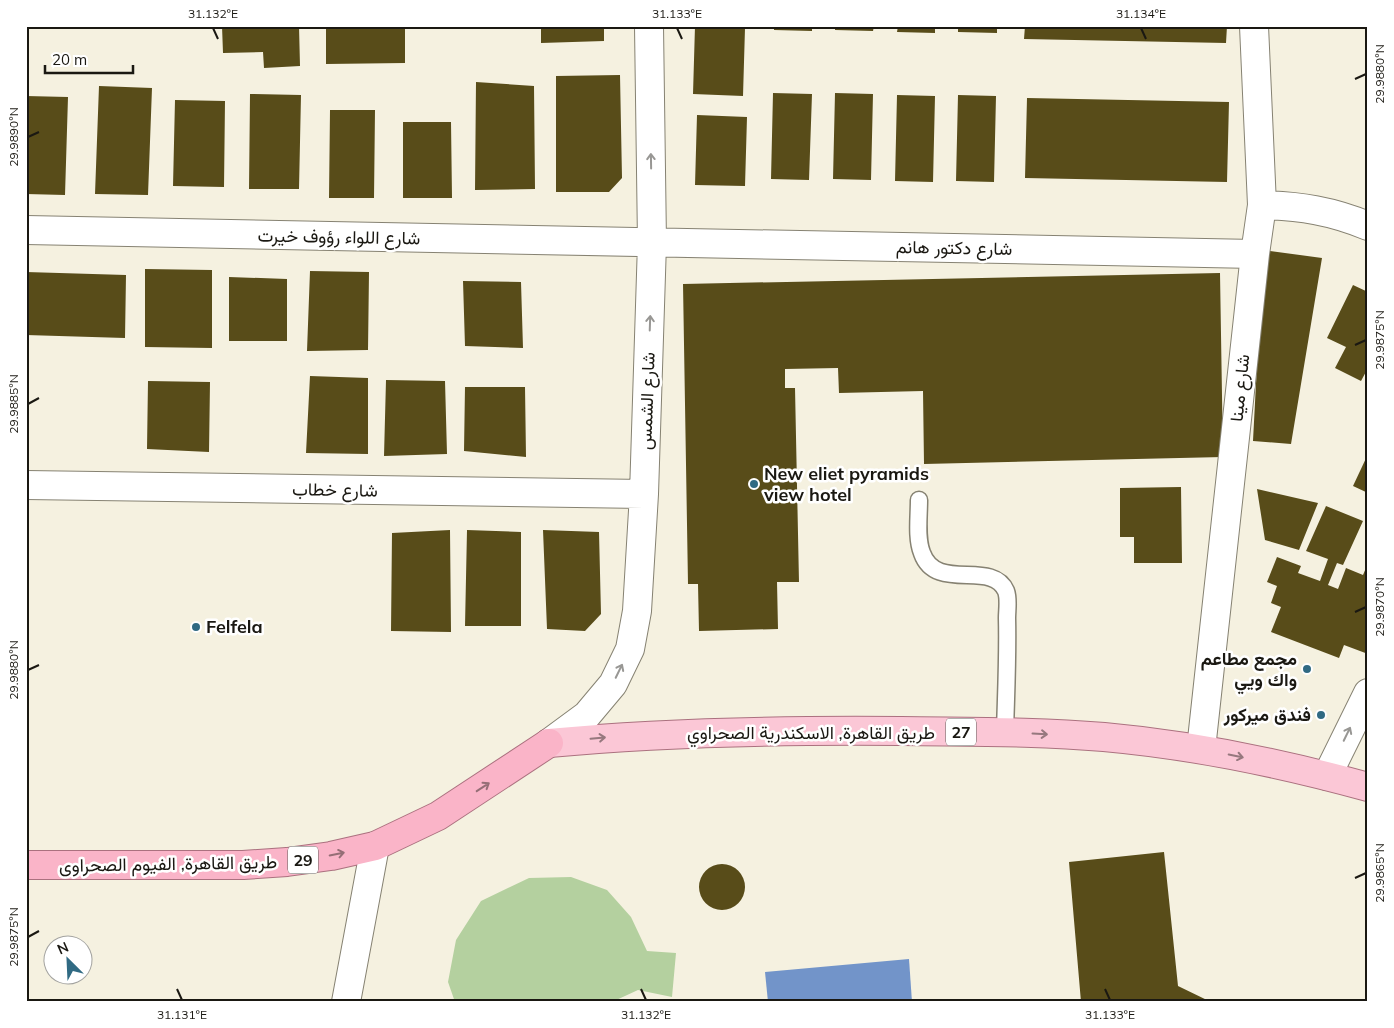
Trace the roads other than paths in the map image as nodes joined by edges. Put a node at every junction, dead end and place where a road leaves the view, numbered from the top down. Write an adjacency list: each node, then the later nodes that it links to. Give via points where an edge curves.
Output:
1 (649, 26): 6 (street, شارع الشمس, one-way to 1)
2 (1254, 26): 3 (street, شارع مينا)
3 (1262, 205): 4 (street, via 1320,210); 7 (street, شارع مينا)
4 (1368, 226)
5 (26, 230): 6 (street, شارع اللواء رؤوف خيرت)
6 (652, 243): 7 (street, شارع دكتور هانم); 9 (street, شارع الشمس, one-way to 6)
7 (1255, 254): 14 (street, شارع مينا)
8 (26, 485): 9 (street, شارع خطاب)
9 (644, 494): 13 (street, شارع الشمس, one-way to 9, via 586,715 613,684 630,649 637,611)
10 (919, 500): 12 (lane, via 920,546 928,563 943,574 993,579 1006,592)
11 (1368, 693): 15 (street, one-way to 11)
12 (1005, 732): 13 (main road, طريق القاهرة, الاسكندرية الصحراوي / 27, one-way to 12, via 631,735 724,732); 14 (main road, طريق القاهرة, الاسكندرية الصحراوي / 27, one-way to 14, via 1103,737)
13 (549, 743): 17 (highway, طريق القاهرة, الفيوم الصحراوى / 29, one-way to 13, via 438,816)
14 (1201, 749): 15 (main road, طريق القاهرة, الاسكندرية الصحراوي / 27, one-way to 15)
15 (1327, 776): 16 (main road, طريق القاهرة, الاسكندرية الصحراوي / 27)
16 (1368, 786)
17 (375, 846): 18 (highway, طريق القاهرة, الفيوم الصحراوى / 29, one-way to 17, via 243,865 331,856); 19 (street)
18 (26, 865)
19 (346, 1002)

